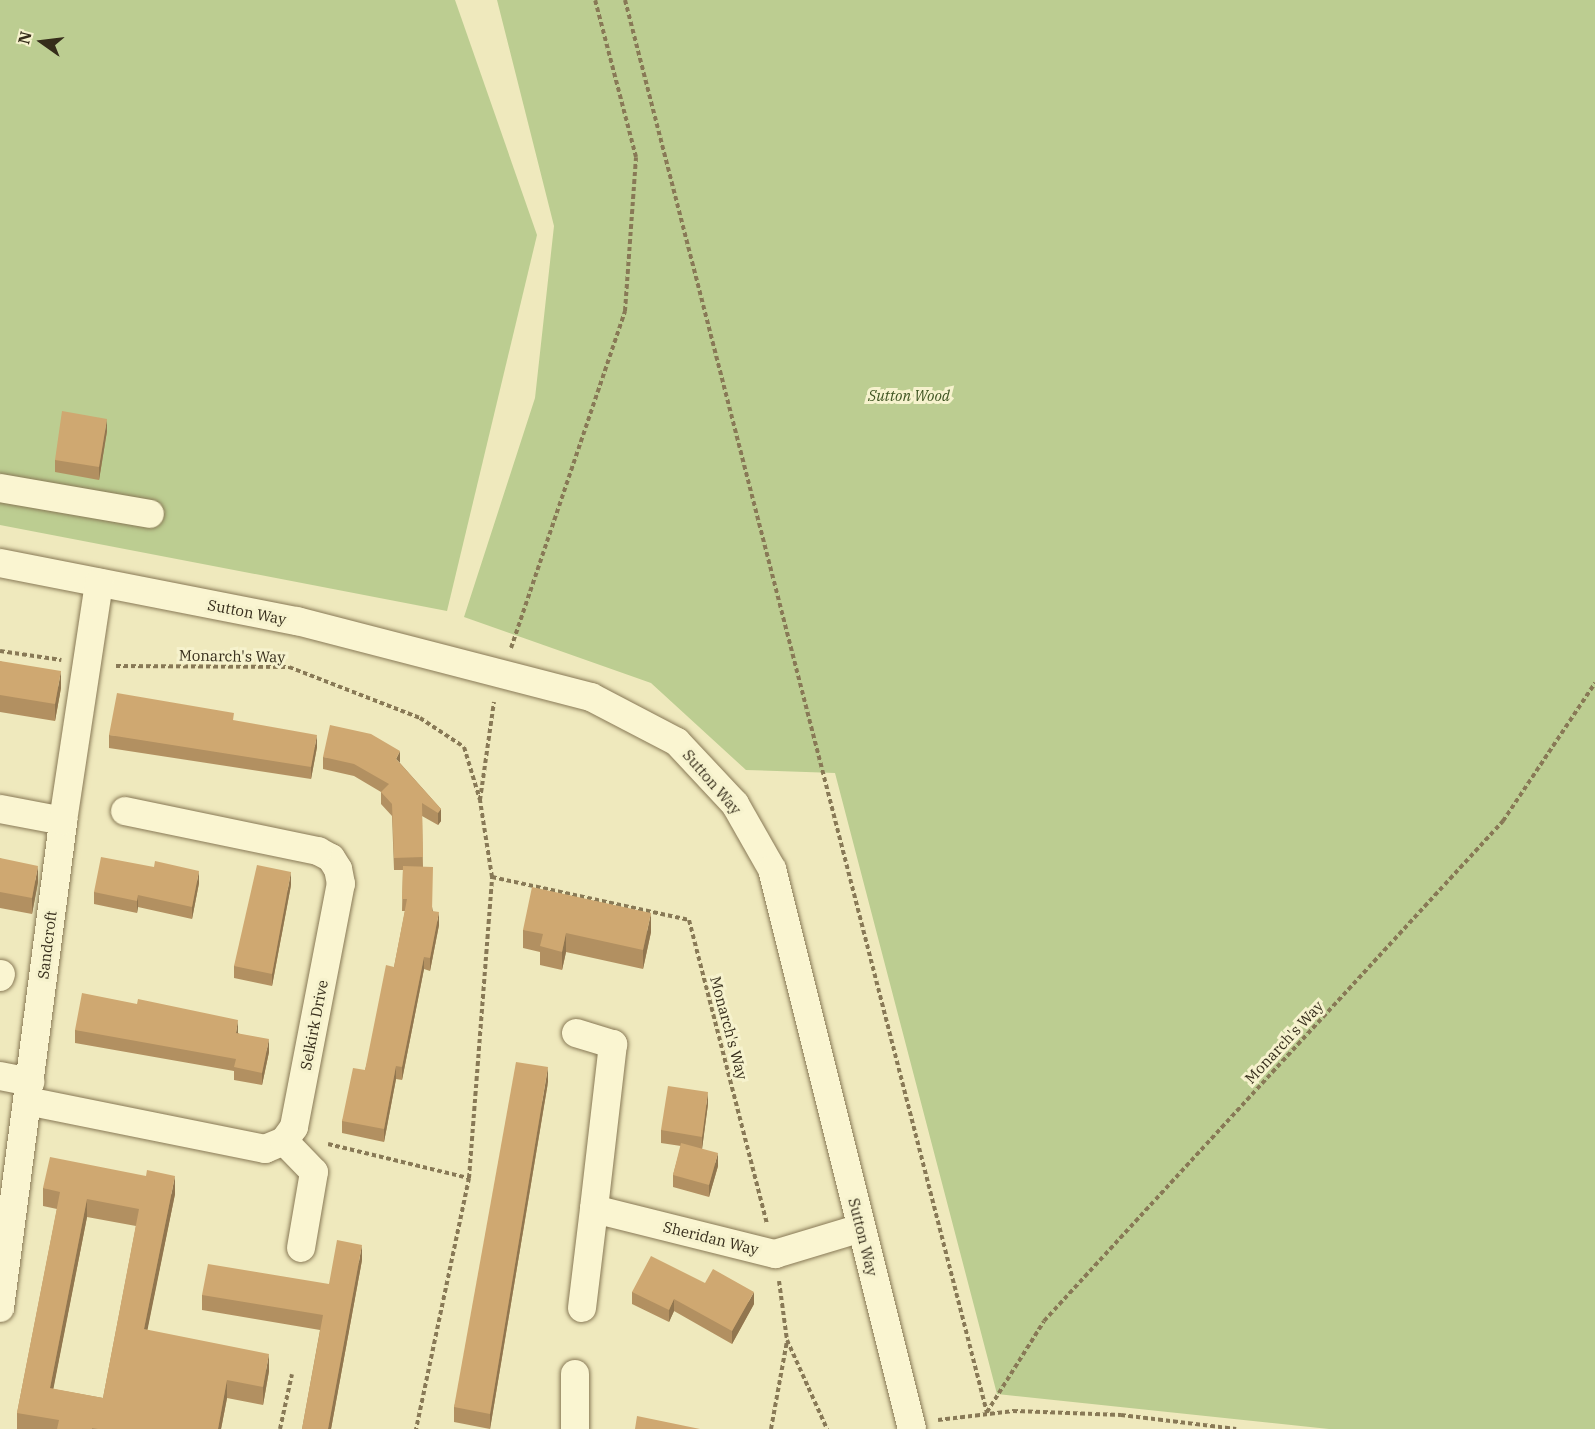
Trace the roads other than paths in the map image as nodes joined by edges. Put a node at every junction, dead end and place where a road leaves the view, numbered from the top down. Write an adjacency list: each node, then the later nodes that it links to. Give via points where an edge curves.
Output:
1 (0, 488): 2 (street)
2 (150, 514)
3 (0, 563): 4 (street, Sutton Way)
4 (99, 583): 7 (street, Sandcroft); 13 (street, Sutton Way, via 297,621 591,697 677,742 735,804 772,869)
5 (0, 809): 7 (street)
6 (125, 811): 11 (street, Selkirk Drive, via 318,851 331,858 338,868 341,884)
7 (63, 821): 10 (street, Sandcroft)
8 (576, 1033): 12 (street, via 613,1044)
9 (0, 1076): 10 (street)
10 (29, 1092): 11 (street, via 265,1149); 15 (street, Sandcroft)
11 (287, 1138): 14 (street, via 314,1172)
12 (594, 1209): 13 (street, Sheridan Way, via 775,1254); 16 (street)
13 (861, 1228): 18 (street, Sutton Way)
14 (301, 1248)
15 (1, 1295)
16 (582, 1308)
17 (575, 1374): 19 (street)
18 (911, 1426)
19 (575, 1429)

